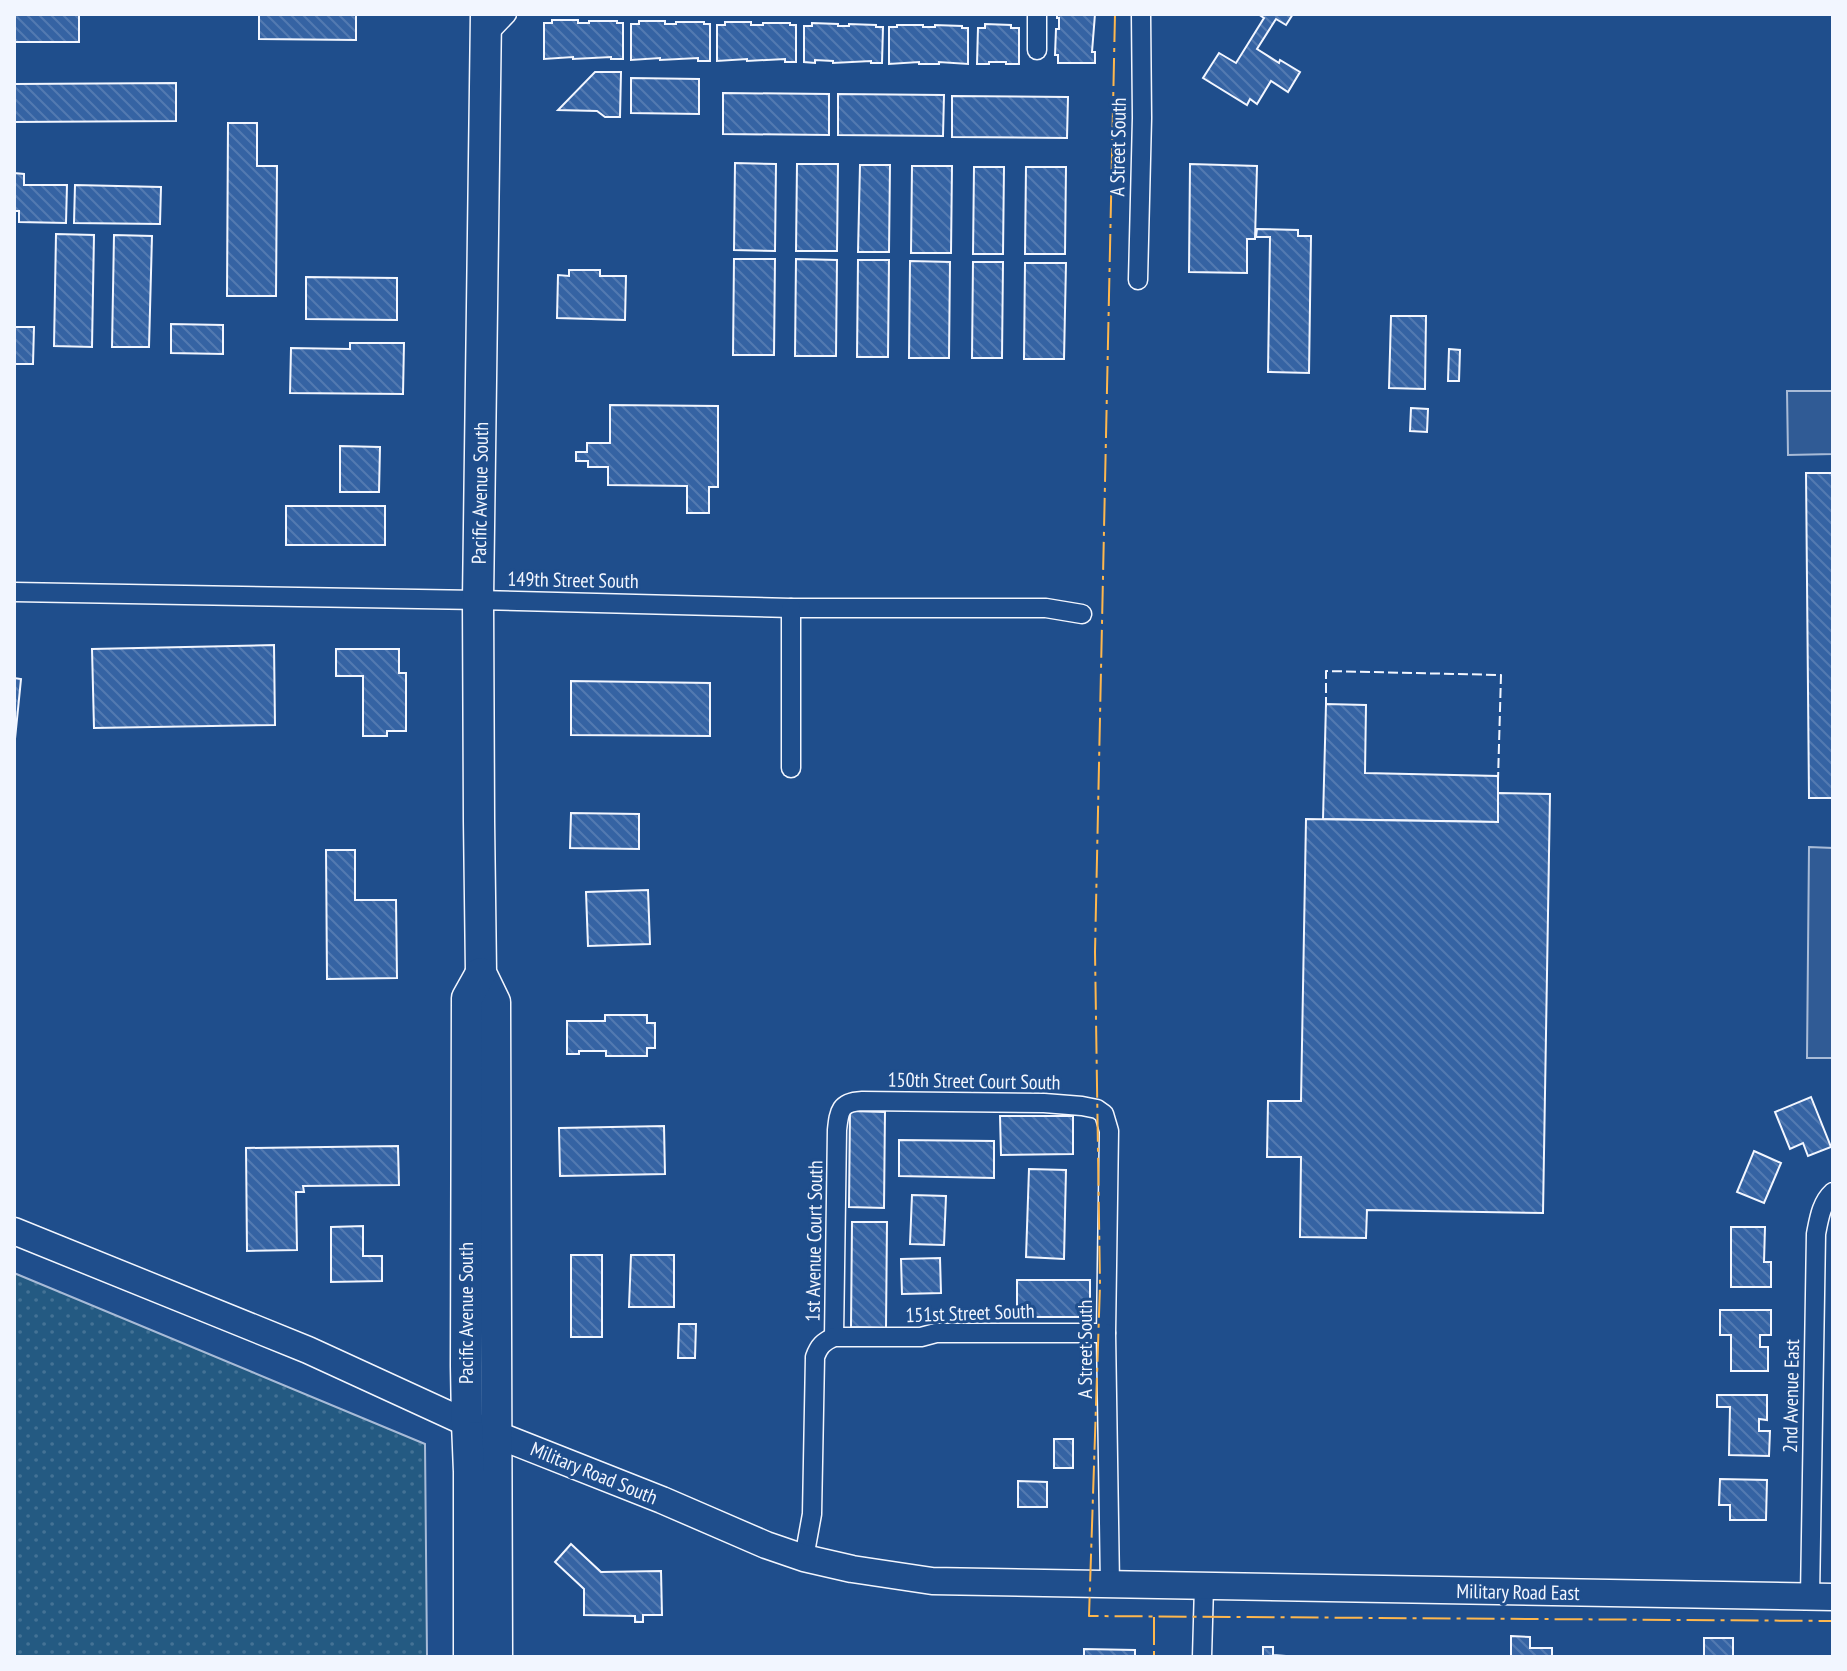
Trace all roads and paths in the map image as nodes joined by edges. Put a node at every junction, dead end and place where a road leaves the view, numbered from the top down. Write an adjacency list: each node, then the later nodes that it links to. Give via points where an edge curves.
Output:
1 (507, 14): 4 (street)
2 (1037, 14): 5 (street)
3 (1141, 14): 6 (street, A Street South)
4 (486, 25): 8 (main road, Pacific Avenue South)
5 (1037, 50)
6 (1138, 280)
7 (14, 592): 8 (street, 149th Street South)
8 (478, 600): 9 (street, 149th Street South); 12 (main road, Pacific Avenue South)
9 (791, 608): 10 (street, 149th Street South, via 1046,608); 11 (street)
10 (1082, 614)
11 (791, 768)
12 (481, 973): 19 (main road, Pacific Avenue South, via 467,998); 20 (main road, Pacific Avenue South, via 495,1002)
13 (843, 1107): 14 (street, 150th Street Court South, via 850,1101 1044,1103); 18 (street, 1st Avenue Court South, via 837,1130)
14 (1104, 1114): 17 (street, A Street South, via 1109,1131)
15 (1830, 1195): 24 (street, 2nd Avenue East, via 1816,1234)
16 (14, 1231): 19 (main road, Military Road South, via 308,1350)
17 (1106, 1333): 18 (street, 151st Street South); 22 (street, A Street South)
18 (834, 1337): 21 (street, 1st Avenue Court South, via 815,1357 812,1514)
19 (467, 1423): 20 (main road, Military Road South); 25 (main road, Pacific Avenue South)
20 (495, 1434): 21 (main road, Military Road South); 26 (main road, Pacific Avenue South)
21 (804, 1558): 22 (main road, Military Road South, via 932,1581)
22 (1110, 1585): 23 (main road, Military Road South)
23 (1204, 1586): 24 (main road, Military Road East); 27 (street)
24 (1821, 1597)
25 (469, 1657)
26 (497, 1657)
27 (1202, 1657)

